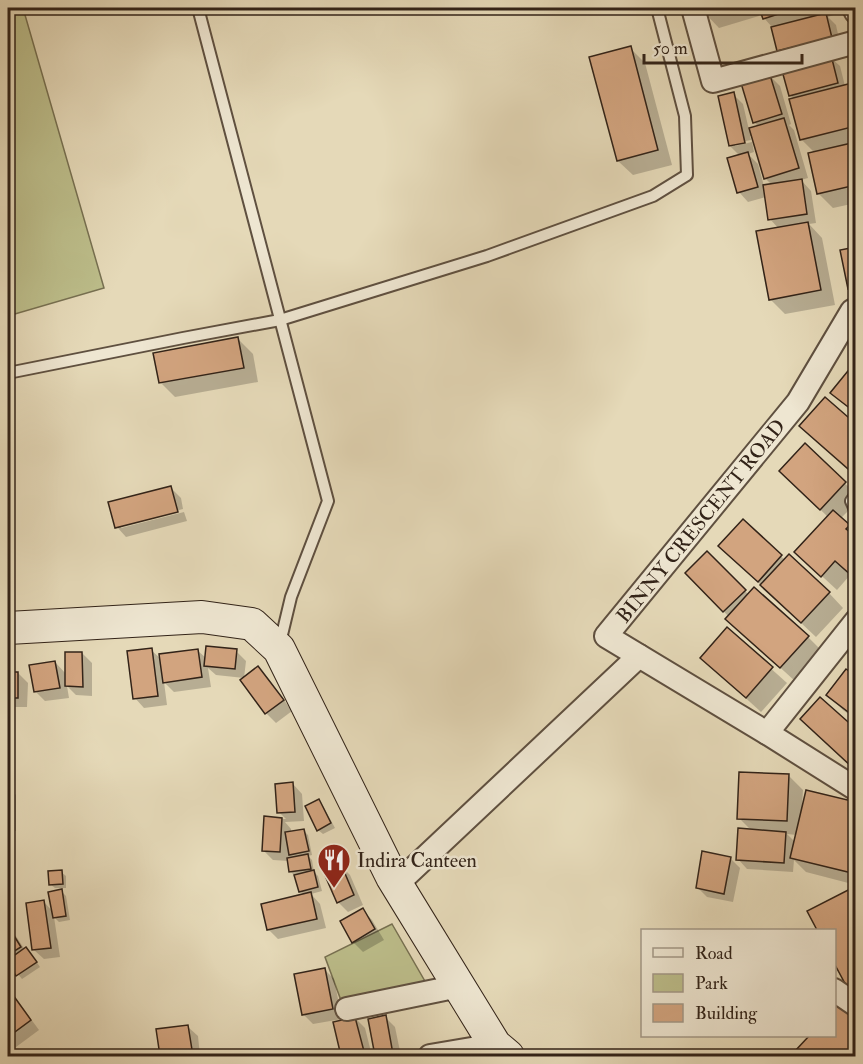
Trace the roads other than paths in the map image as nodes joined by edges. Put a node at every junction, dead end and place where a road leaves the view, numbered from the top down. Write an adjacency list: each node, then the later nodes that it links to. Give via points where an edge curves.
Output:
1 (198, 8): 6 (lane)
2 (657, 8): 6 (lane, via 685,116 687,175 653,196 509,248)
3 (693, 8): 4 (street, via 713,81)
4 (855, 42)
5 (855, 309): 13 (street, BINNY CRESCENT ROAD, via 798,402 606,636)
6 (280, 320): 7 (lane); 12 (lane, via 328,501 291,597)
7 (8, 374)
8 (855, 494): 9 (lane, via 851,501)
9 (855, 512)
10 (855, 621): 14 (street)
11 (8, 628): 12 (street, via 202,616 252,624)
12 (279, 649): 16 (street)
13 (639, 656): 14 (street, BINNY CRESCENT ROAD); 16 (street)
14 (767, 733): 15 (street, BINNY CRESCENT ROAD)
15 (855, 789)
16 (397, 884): 17 (street)
17 (459, 986): 20 (street); 21 (street)
18 (836, 991): 19 (street)
19 (855, 1005)
20 (347, 1009)
21 (501, 1051): 22 (street)
22 (430, 1056)

